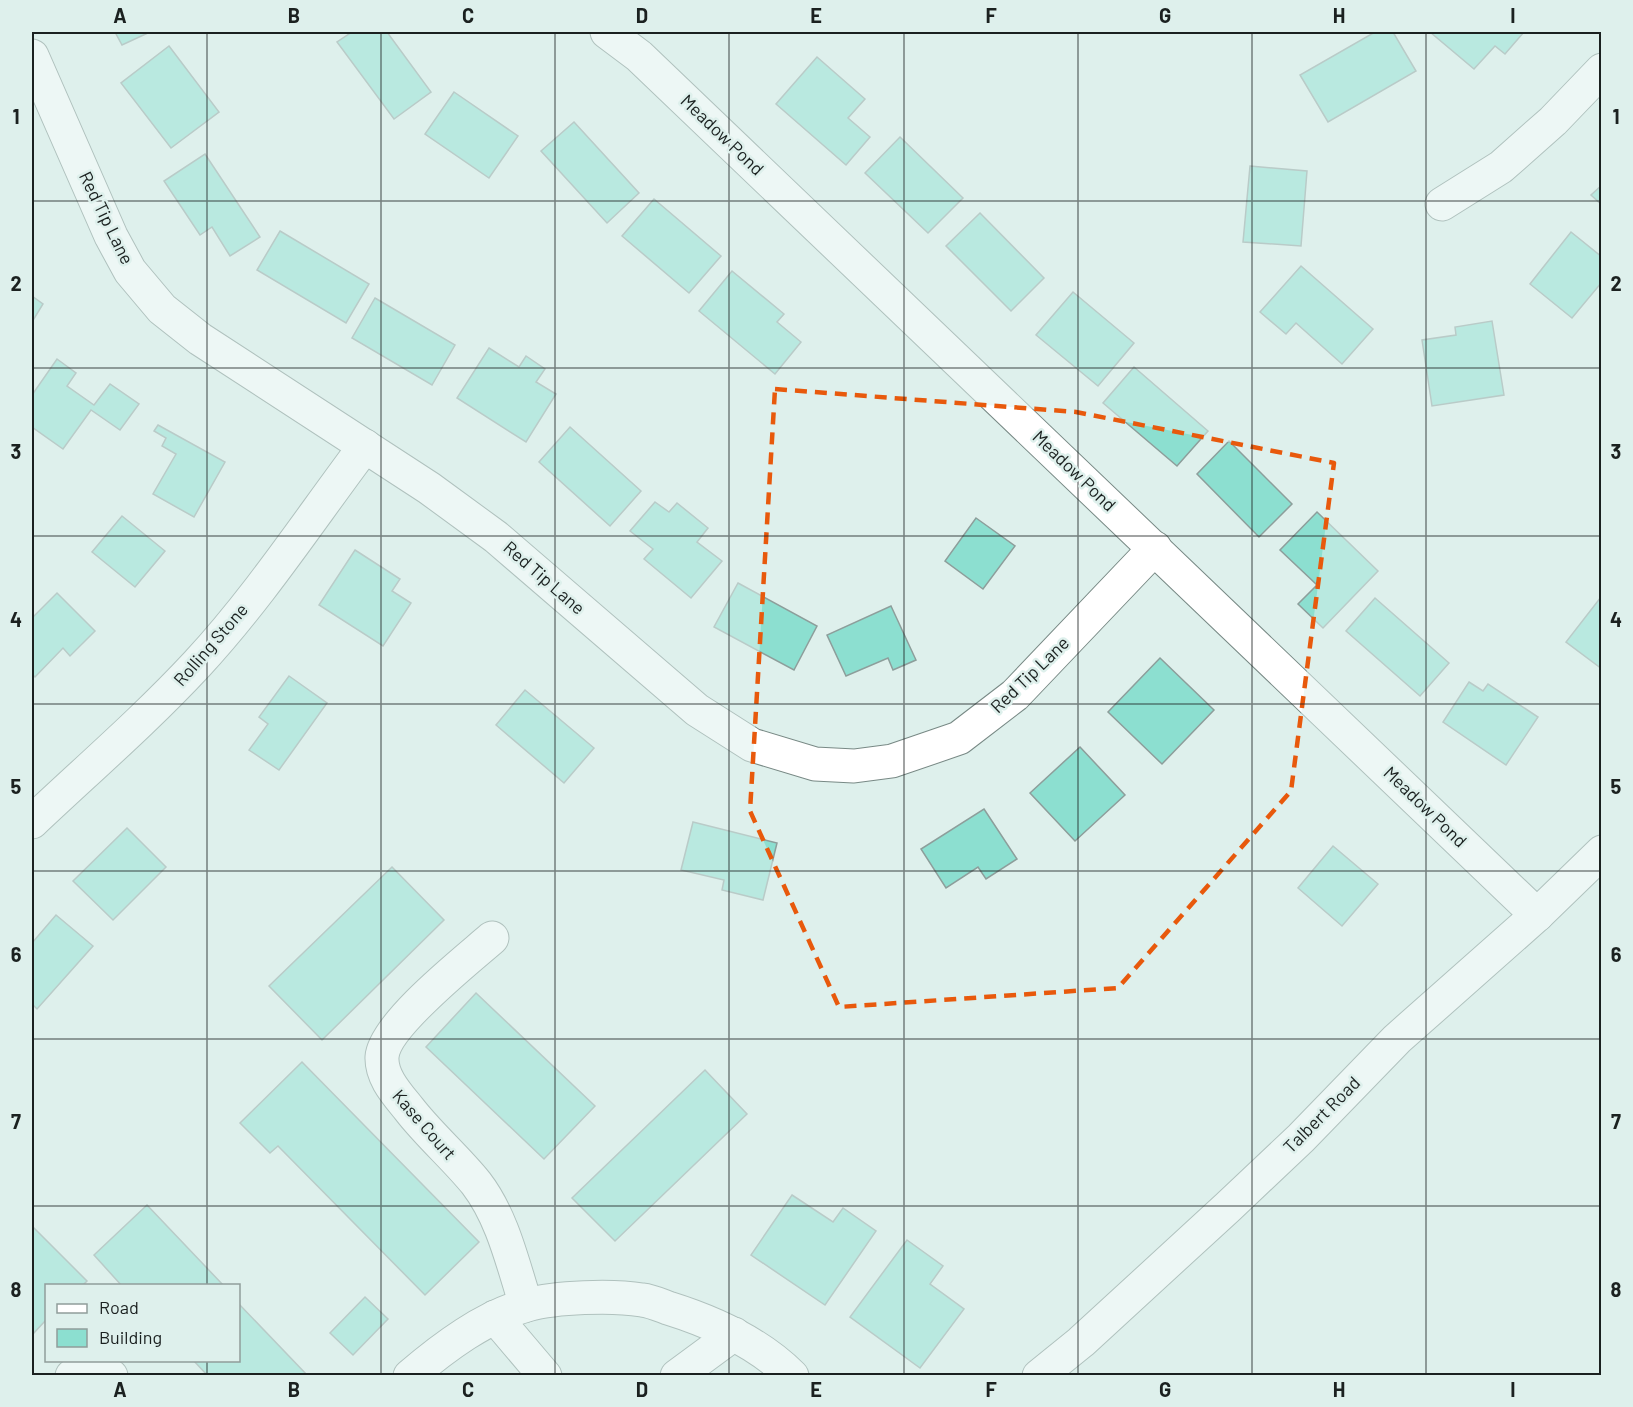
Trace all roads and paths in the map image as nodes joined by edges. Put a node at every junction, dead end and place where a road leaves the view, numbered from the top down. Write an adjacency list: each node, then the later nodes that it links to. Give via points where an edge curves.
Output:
1 (607, 32): 6 (street, Meadow Pond, via 639,56)
2 (32, 56): 5 (street, Red Tip Lane, via 111,236 130,271 162,309 200,339)
3 (1602, 70): 4 (street, via 1501,167)
4 (1442, 204)
5 (364, 446): 6 (street, Red Tip Lane, via 496,537 697,710 752,745 815,764 854,766 892,762 958,738 1015,695); 7 (street, Rolling Stone, via 245,608 198,662)
6 (1155, 548): 9 (street, Meadow Pond)
7 (32, 822)
8 (1602, 852): 9 (street, Talbert Road)
9 (1537, 915): 20 (street, Talbert Road, via 1397,1039 1228,1207)
10 (492, 938): 11 (street, Kase Court, via 401,1020 382,1057 388,1083 477,1185 494,1214)
11 (526, 1305): 12 (street); 13 (street, via 590,1298 642,1300 692,1315)
12 (495, 1317): 16 (street, via 430,1358); 17 (street)
13 (734, 1334): 18 (street); 19 (street, via 775,1359)
14 (72, 1376): 15 (street)
15 (111, 1376)
16 (410, 1376)
17 (545, 1376)
18 (677, 1376)
19 (792, 1376)
20 (1039, 1376)

